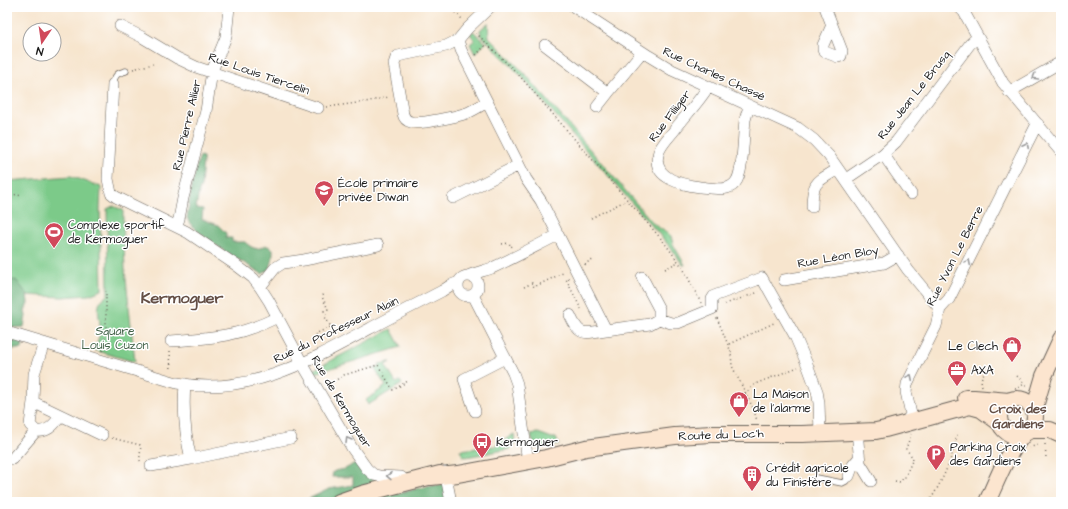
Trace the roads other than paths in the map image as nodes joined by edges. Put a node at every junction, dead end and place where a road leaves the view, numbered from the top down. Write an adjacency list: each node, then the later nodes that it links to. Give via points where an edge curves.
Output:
1 (229, 7): 14 (street, Rue Pierre Allier, via 226,37)
2 (490, 7): 9 (street)
3 (574, 7): 11 (street, Rue Charles Chassé)
4 (825, 7): 6 (street)
5 (963, 9): 8 (street)
6 (832, 25)
7 (120, 26): 14 (street, Rue Louis Tiercelin, via 177,58)
8 (978, 37): 17 (street); 25 (street, Rue Jean Le Brusq)
9 (458, 40): 19 (street); 19 (street, via 396,58 394,64 398,95 404,117 408,122 422,122 464,114)
10 (545, 45): 18 (street)
11 (642, 52): 16 (street, Rue Charles Chassé); 18 (street)
12 (1061, 62): 17 (street, one-way to 17)
13 (126, 70): 15 (lane, via 117,73)
14 (212, 71): 22 (street, Rue Louis Tiercelin); 32 (street, Rue Pierre Allier, via 206,111)
15 (113, 84): 32 (street, Rue de Kermoguer, via 108,179 110,193)
16 (708, 87): 20 (street, Rue Charles Chassé); 20 (street, Rue Filiiger, via 668,138 658,155 661,172 674,181 714,188 725,188 736,183 740,174 745,120)
17 (1009, 92): 23 (street)
18 (608, 93): 21 (street)
19 (487, 102): 26 (street)
20 (750, 106): 27 (street, Rue Charles Chassé, via 805,133 821,147)
21 (597, 107)
22 (318, 108)
23 (1038, 124): 24 (street); 40 (street, Rue Yvon Le Berre, one-way to 23, via 949,299)
24 (1061, 152)
25 (883, 154): 28 (street, Rue Jean Le Brusq); 29 (street)
26 (519, 165): 30 (street); 33 (street, via 541,200)
27 (838, 168): 28 (street, Rue Charles Chassé); 31 (street, via 816,184 812,192)
28 (846, 179): 35 (street, Rue Charles Chassé)
29 (911, 194)
30 (453, 198)
31 (812, 207)
32 (176, 226): 39 (street, Rue de Kermoguer, via 236,265)
33 (558, 235): 38 (street, via 488,269); 44 (street)
34 (378, 245): 39 (street, via 283,263 275,268)
35 (898, 255): 37 (street, Rue Léon Bloy, via 884,263); 40 (street)
36 (642, 277): 43 (street, via 658,310)
37 (784, 280)
38 (466, 283): 49 (street, Rue du Professeur Alain, via 464,295 472,295); 50 (street, Rue du Professeur Alain, via 442,291)
39 (260, 287): 42 (street, Rue de Kermoguer)
40 (940, 309): 58 (street, Rue Yvon Le Berre, one-way to 40, via 906,386 936,326)
41 (570, 315): 44 (street, via 576,328 581,332)
42 (278, 317): 47 (street, via 233,335); 50 (street, Rue de Kermoguer)
43 (659, 318): 44 (street, via 650,324); 64 (street, via 678,324 709,310 714,296 765,287 795,336 807,364 817,391)
44 (606, 330)
45 (7, 334): 48 (street, Rue du Professeur Alain)
46 (1061, 339): 51 (main road)
47 (171, 341)
48 (44, 343): 52 (street, Rue du Professeur Alain); 54 (street, via 34,374)
49 (505, 358): 55 (street, via 464,379); 68 (street, via 519,390)
50 (302, 363): 52 (street, Rue du Professeur Alain, via 242,384); 78 (street, Rue de Kermoguer, one-way to 50, via 401,477 374,475 367,469)
51 (1044, 376): 53 (main road); 56 (main road)
52 (184, 384): 71 (street, via 186,433)
53 (1013, 400): 56 (main road, via 1027,402); 58 (main road, Route du Loc'h, via 970,398); 59 (main road, via 1001,410)
54 (33, 402): 57 (street); 61 (street, via 30,424)
55 (474, 411)
56 (1034, 411): 60 (main road); 63 (main road, via 1035,422)
57 (60, 416): 61 (street, via 46,431); 65 (street)
58 (908, 419): 59 (main road, Route du Loc'h, via 970,406 981,409); 62 (main road, Route du Loc'h, via 882,430)
59 (1002, 426): 63 (main road, via 1011,434); 76 (main road, via 1003,456)
60 (1061, 426)
61 (36, 431): 70 (street)
62 (857, 431): 64 (main road, Route du Loc'h); 69 (street)
63 (1026, 432): 66 (main road, via 1052,431); 76 (main road, via 1014,447)
64 (820, 433): 68 (main road, Route du Loc'h, via 675,436 586,448 560,448)
65 (102, 435)
66 (1061, 435)
67 (291, 438): 71 (street)
68 (527, 457): 73 (main road, Route du Loc'h)
69 (859, 458): 74 (street); 77 (street)
70 (12, 459)
71 (191, 459): 72 (street)
72 (151, 466)
73 (440, 475): 78 (main road, Route du Loc'h); 80 (street)
74 (848, 476): 75 (lane, via 842,483)
75 (817, 478)
76 (997, 480): 81 (main road)
77 (871, 481)
78 (407, 483): 79 (main road, Route du Loc'h)
79 (339, 502)
80 (451, 502)
81 (987, 502)

